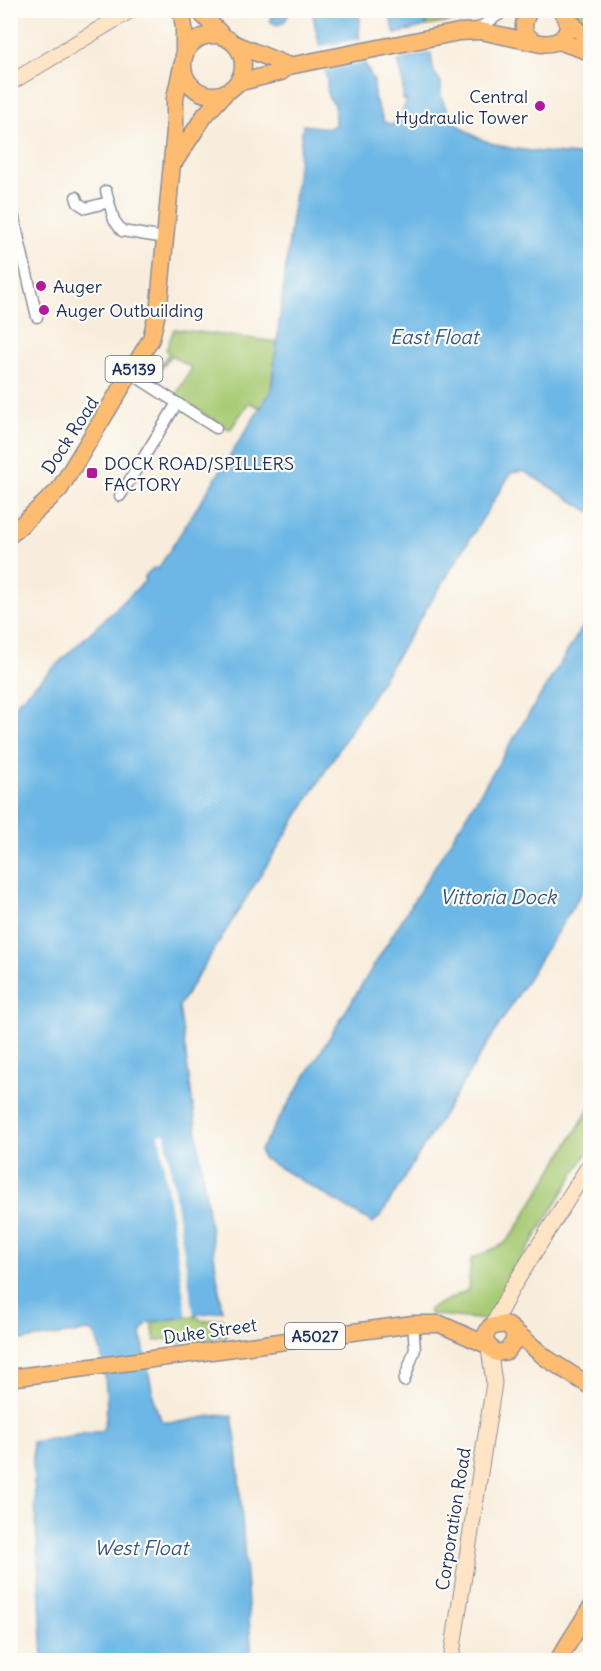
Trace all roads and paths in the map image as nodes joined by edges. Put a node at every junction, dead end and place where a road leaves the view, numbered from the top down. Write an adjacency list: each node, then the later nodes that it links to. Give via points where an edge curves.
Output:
1 (131, 10): 15 (main road)
2 (181, 10): 13 (main road, Dock Road)
3 (198, 10): 8 (main road)
4 (506, 10): 7 (street)
5 (529, 12): 7 (main road, via 508,24); 11 (main road, via 526,32)
6 (564, 14): 9 (main road, via 566,30); 10 (main road)
7 (477, 31): 11 (main road); 14 (main road, via 444,33)
8 (229, 40): 13 (main road, via 209,34 197,38); 14 (main road); 16 (main road, via 243,63)
9 (558, 41): 11 (main road); 12 (main road)
10 (591, 42)
11 (541, 44)
12 (591, 52)
13 (183, 60): 16 (main road, via 189,84 199,92 214,95); 17 (main road, Dock Road / A5139, via 176,98)
14 (289, 66): 16 (main road, via 283,72)
15 (10, 82)
16 (231, 88): 17 (main road, Dock Road / A5139, via 181,149)
17 (172, 167): 22 (main road, Dock Road / A5139)
18 (106, 190): 21 (street)
19 (76, 197): 21 (street, via 86,207)
20 (10, 201): 23 (street)
21 (109, 202): 22 (street, via 122,231)
22 (165, 238): 24 (main road, Dock Road / A5139, via 159,304 151,339)
23 (37, 316)
24 (132, 374): 25 (street); 28 (main road, Dock Road / A5139, via 59,490)
25 (177, 403): 26 (street); 27 (street)
26 (216, 428)
27 (120, 496)
28 (10, 535)
29 (591, 1164): 30 (main road)
30 (512, 1288): 32 (main road); 34 (main road)
31 (413, 1324): 33 (main road, Duke Street / A5027); 38 (main road, Duke Street / A5027); 39 (street, via 415,1349)
32 (492, 1326): 33 (main road, Duke Street / A5027); 34 (main road, via 501,1323); 35 (main road, via 485,1336)
33 (451, 1327): 35 (main road, Duke Street / A5027)
34 (512, 1329): 36 (main road, via 514,1340); 37 (main road)
35 (488, 1346): 36 (main road, via 497,1353); 40 (main road, Corporation Road)
36 (508, 1350): 37 (main road); 40 (main road, Corporation Road)
37 (546, 1358): 41 (main road)
38 (10, 1378)
39 (404, 1381)
40 (494, 1383): 43 (main road, Corporation Road)
41 (591, 1386)
42 (591, 1609): 44 (main road)
43 (451, 1660)
44 (558, 1660)

